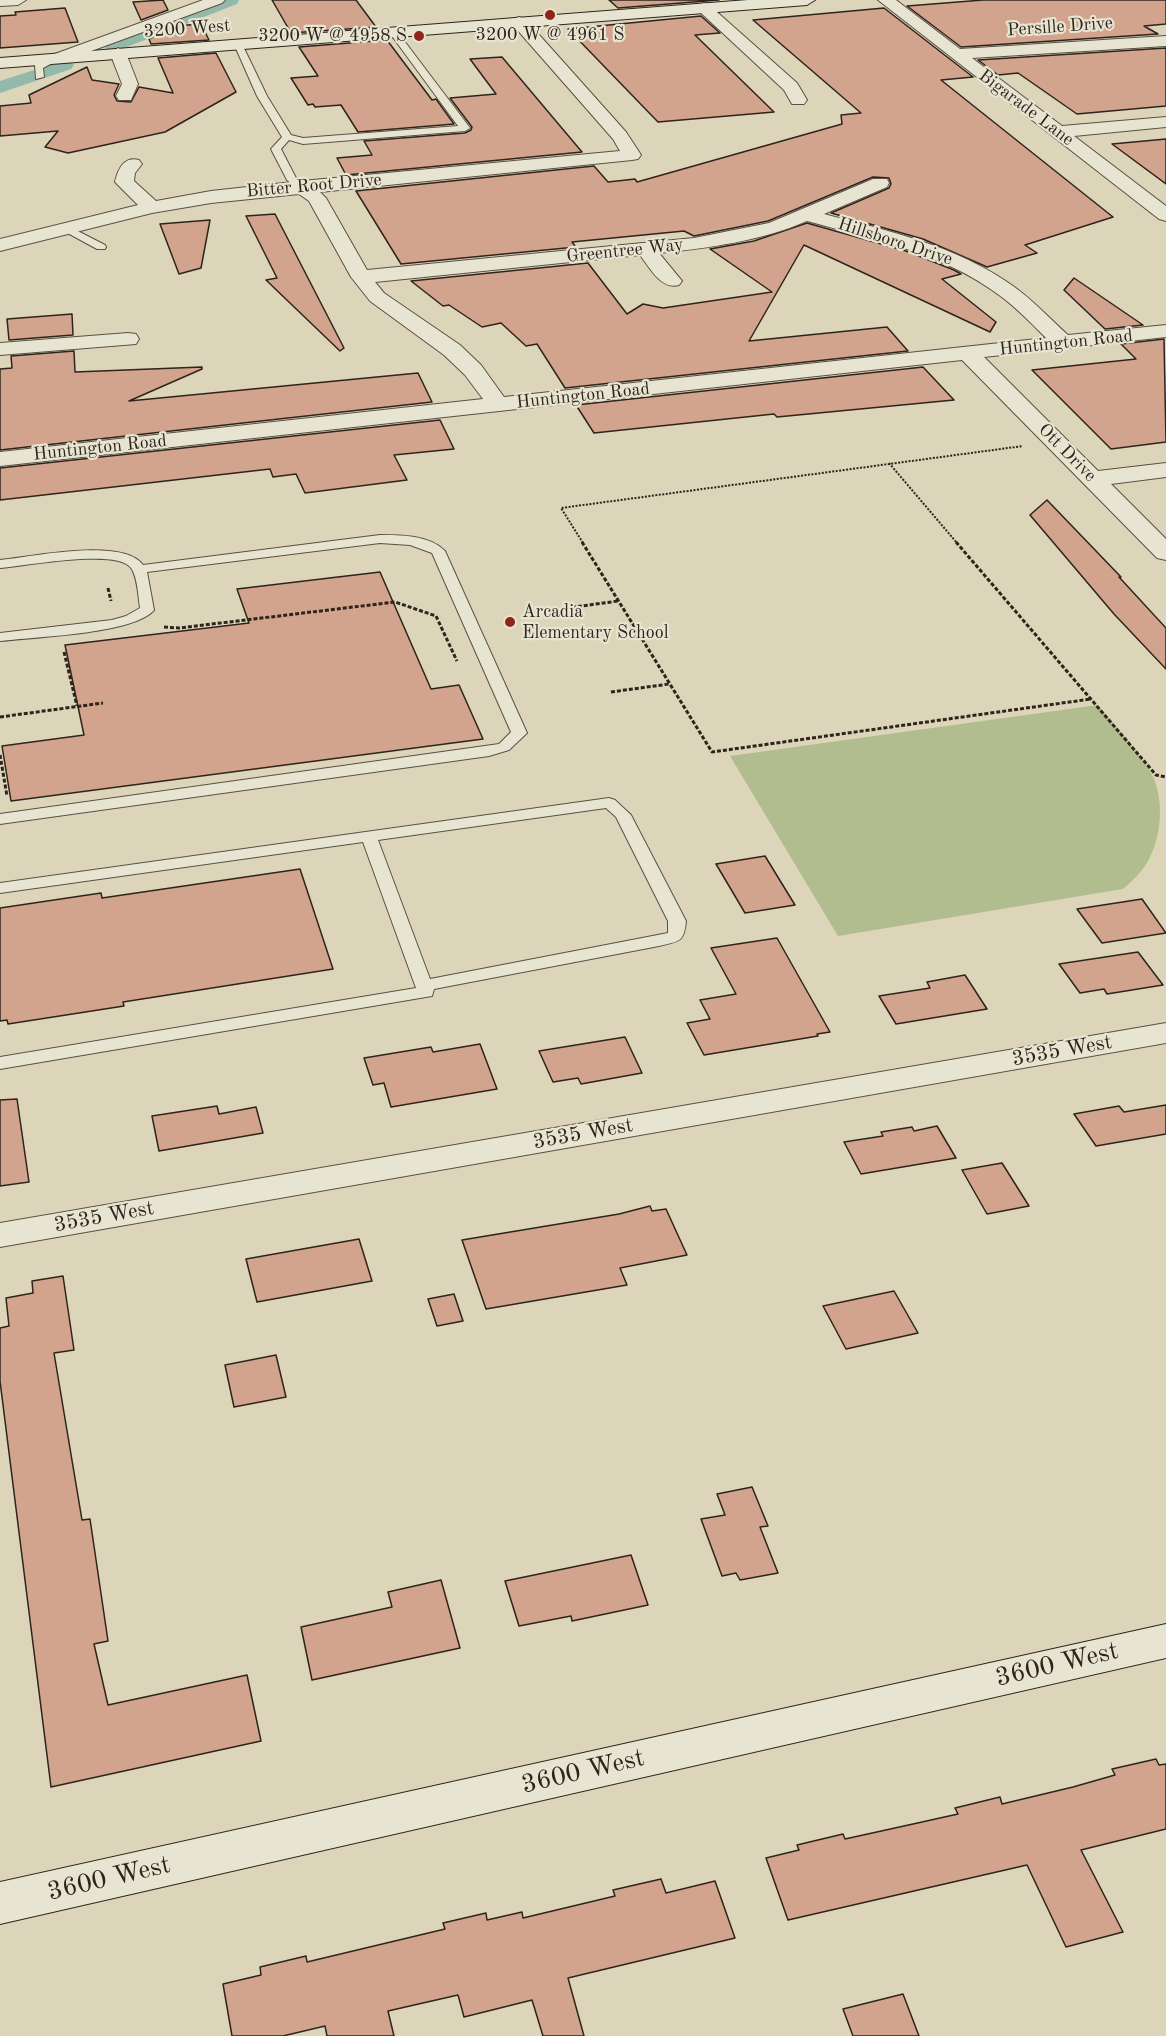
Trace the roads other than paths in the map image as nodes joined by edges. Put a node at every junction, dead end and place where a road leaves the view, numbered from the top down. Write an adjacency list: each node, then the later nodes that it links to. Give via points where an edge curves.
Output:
1 (18, 0): 5 (street)
2 (217, 0): 13 (street)
3 (807, 0): 6 (street, 3200 West)
4 (886, 0): 12 (street, Bigarade Lane)
5 (0, 1)
6 (704, 8): 7 (street, 3200 West); 17 (street, via 790,87)
7 (519, 22): 8 (street, 3200 West); 23 (street, Bitter Root Drive, via 620,136 632,155)
8 (393, 32): 10 (street, 3200 West); 20 (lane, via 465,128 303,141)
9 (1166, 41): 12 (street, Persille Drive)
10 (238, 44): 11 (street, 3200 West); 20 (lane, via 262,96)
11 (118, 53): 13 (street, 3200 West); 16 (street, via 130,84)
12 (956, 54): 19 (street, Bigarade Lane)
13 (58, 58): 14 (street, 3200 West); 15 (lane, via 38,67)
14 (0, 63)
15 (39, 76)
16 (126, 96)
17 (798, 100)
18 (1166, 122): 19 (street)
19 (1059, 132): 26 (street, Bigarade Lane)
20 (287, 137): 23 (lane, via 276,149 292,180)
21 (133, 164): 24 (street, via 124,182)
22 (880, 183): 25 (street, Greentree Way)
23 (302, 187): 24 (street, Bitter Root Drive); 31 (street, via 317,198)
24 (152, 207): 27 (street, Bitter Root Drive)
25 (807, 215): 30 (street, Greentree Way, via 731,238); 35 (street, Hillsboro Drive, via 937,254 980,273 1020,302)
26 (1166, 215)
27 (66, 228): 28 (street, Bitter Root Drive); 29 (lane)
28 (0, 245)
29 (101, 247)
30 (645, 249): 31 (street, Greentree Way); 32 (street)
31 (361, 278): 38 (street, via 377,297 452,350 488,388)
32 (672, 281)
33 (1166, 332): 35 (street, Huntington Road)
34 (128, 339): 36 (street)
35 (1064, 343): 37 (street, Huntington Road)
36 (0, 349)
37 (968, 354): 38 (street, Huntington Road); 41 (street, Ott Drive)
38 (498, 405): 39 (street, Huntington Road)
39 (0, 459)
40 (1166, 470): 41 (street)
41 (1093, 479): 42 (street, Ott Drive)
42 (1166, 553)
43 (0, 564): 44 (lane, via 104,553 132,558)
44 (140, 569): 45 (lane, via 147,610 130,619); 46 (lane, via 380,539 425,543 438,551 519,733 504,747 489,751)
45 (0, 637)
46 (0, 819)
47 (369, 836): 48 (lane); 49 (lane); 49 (lane, via 609,803 623,815 677,921 676,936 658,941)
48 (0, 888)
49 (424, 986): 51 (lane, via 426,992)
50 (1166, 1033): 52 (street, 3535 West)
51 (0, 1063)
52 (0, 1235)
53 (1166, 1641): 54 (street, 3600 West)
54 (0, 1903)

